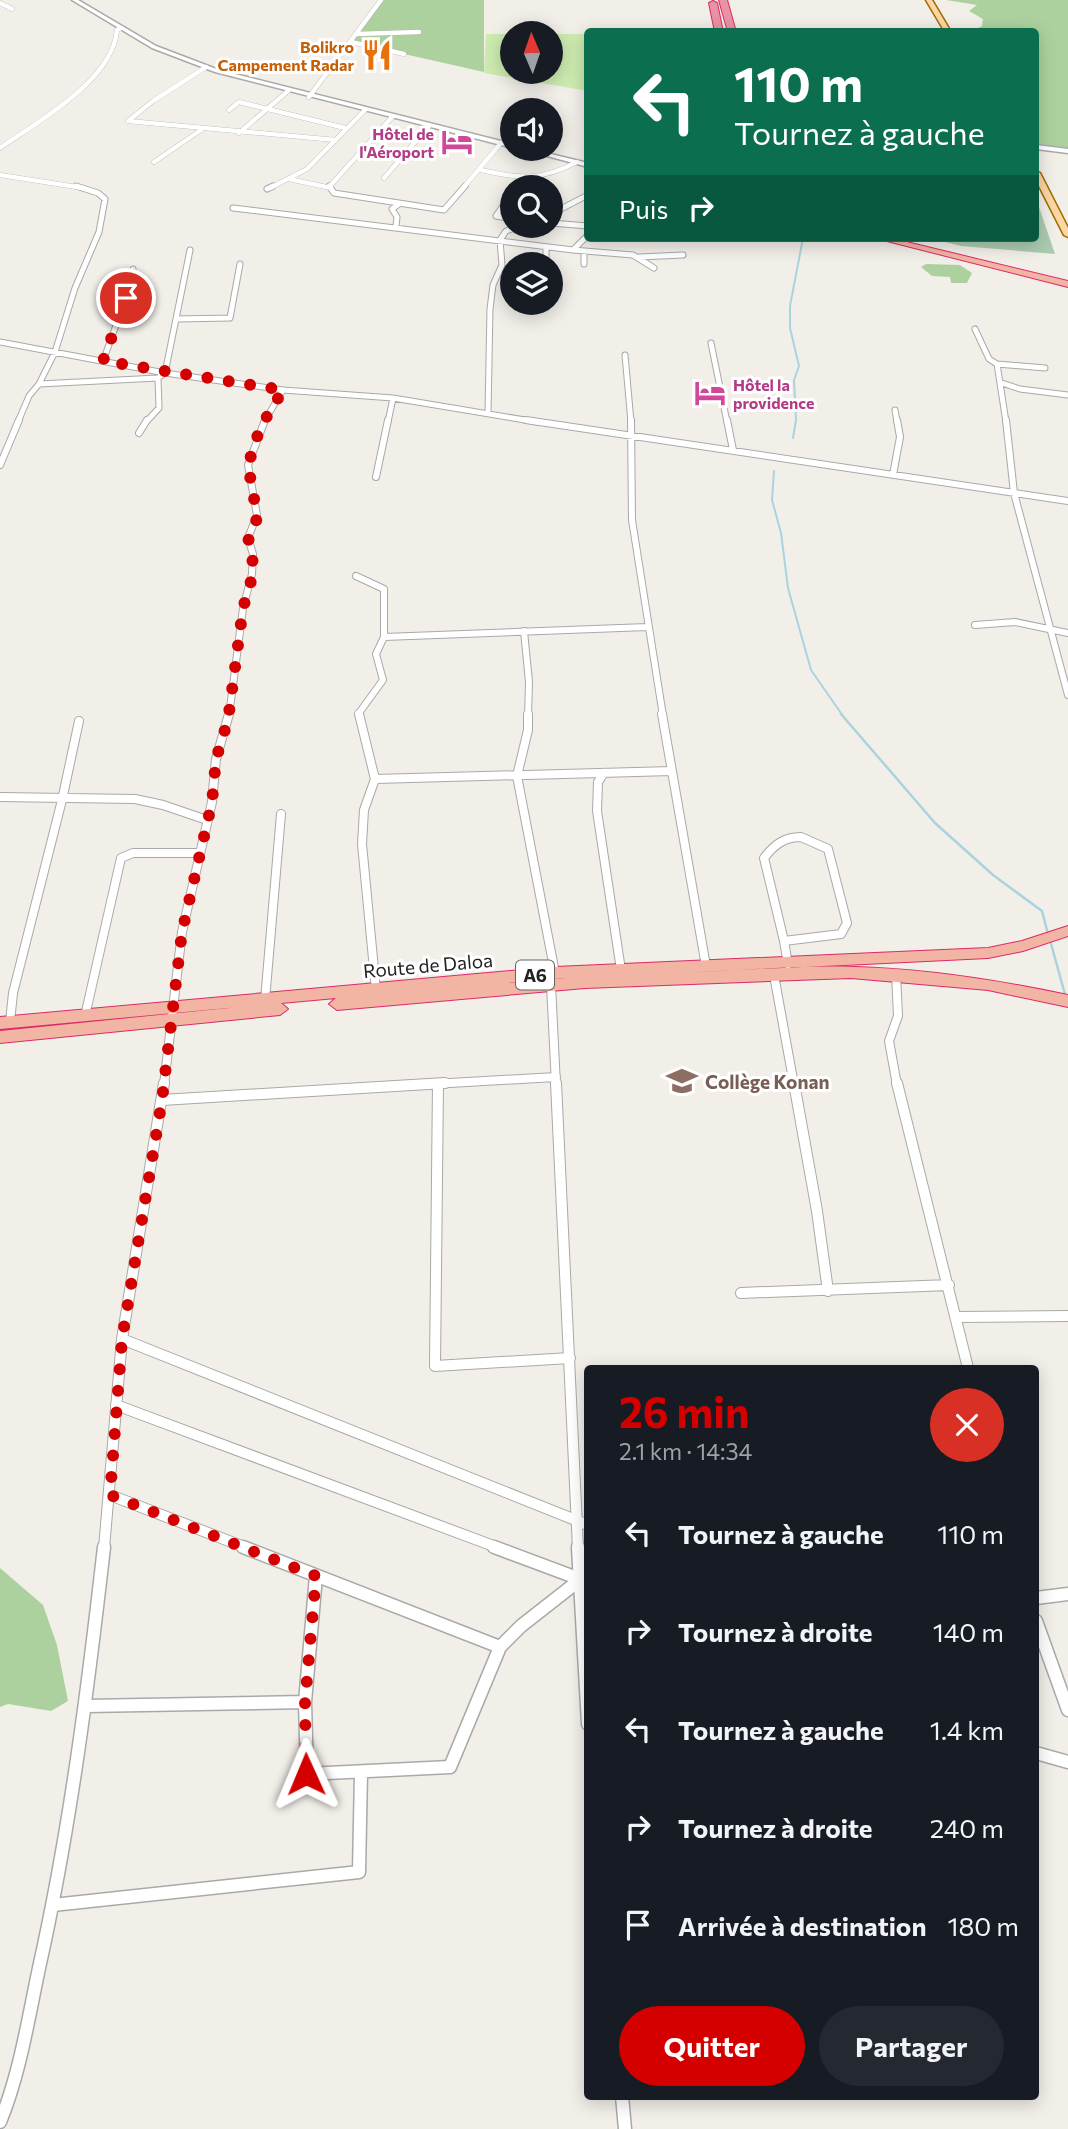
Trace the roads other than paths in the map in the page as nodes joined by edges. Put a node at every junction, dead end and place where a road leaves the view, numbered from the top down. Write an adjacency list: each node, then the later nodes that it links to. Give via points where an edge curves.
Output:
1 (74, 0): 8 (street)
2 (381, 0): 13 (street)
3 (712, 0): 9 (highway)
4 (723, 0): 10 (highway)
5 (929, 0): 11 (main road)
6 (0, 3): 7 (street)
7 (12, 9)
8 (121, 28): 16 (street, via 154,47); 30 (street, via 115,53 95,74)
9 (718, 28)
10 (731, 28)
11 (946, 28)
12 (419, 32): 13 (street)
13 (356, 34): 14 (street)
14 (351, 42): 15 (street); 18 (street)
15 (404, 54)
16 (206, 67): 17 (street); 25 (street, via 128,121)
17 (288, 91): 18 (street); 19 (street)
18 (309, 97): 21 (street)
19 (266, 108): 20 (street, via 239,102); 24 (street); 26 (street)
20 (229, 110)
21 (365, 110): 22 (street); 24 (street)
22 (392, 117): 23 (street); 42 (street)
23 (429, 126): 28 (street); 39 (street)
24 (345, 128): 27 (street)
25 (206, 129): 26 (street); 34 (street)
26 (239, 133): 27 (street)
27 (336, 140): 40 (street, via 307,169)
28 (500, 143)
29 (500, 144): 37 (street)
30 (0, 148)
31 (1039, 148): 32 (street)
32 (1068, 151)
33 (563, 159): 35 (street)
34 (154, 162)
35 (577, 162): 36 (street); 37 (street, via 551,177 518,178)
36 (584, 164)
37 (481, 170): 45 (street, via 444,210)
38 (0, 175): 73 (street, via 97,191 105,199 99,232)
39 (384, 178)
40 (289, 179): 42 (street); 43 (street)
41 (1039, 179): 51 (main road)
42 (330, 186): 45 (street, via 334,193)
43 (267, 189)
44 (584, 197): 47 (street)
45 (399, 204): 49 (street, via 392,209)
46 (233, 208): 49 (street)
47 (563, 208)
48 (563, 224): 50 (street)
49 (396, 226): 53 (street)
50 (584, 226)
51 (1068, 235)
52 (584, 239): 58 (street)
53 (500, 240): 56 (street); 88 (street, via 502,265 493,285 491,309)
54 (896, 242): 67 (highway)
55 (916, 242): 67 (highway)
56 (546, 248): 58 (street); 60 (street)
57 (190, 250): 69 (street)
58 (573, 250): 59 (street)
59 (584, 251): 62 (street); 64 (street)
60 (546, 252)
61 (683, 255): 62 (street)
62 (638, 257): 65 (street)
63 (240, 264): 69 (street, via 230,318)
64 (584, 264)
65 (654, 268)
66 (133, 269): 75 (street)
67 (1054, 279): 68 (highway)
68 (1068, 282)
69 (176, 319): 78 (street)
70 (975, 329): 76 (street, via 989,359)
71 (0, 342): 73 (street)
72 (711, 343): 91 (street)
73 (55, 352): 75 (street); 81 (street)
74 (625, 355): 90 (street)
75 (103, 361): 78 (street)
76 (997, 365): 77 (street); 80 (street)
77 (1045, 368)
78 (165, 373): 79 (street); 83 (street)
79 (158, 378): 81 (street); 89 (street, via 159,408)
80 (1002, 383): 82 (street); 84 (street)
81 (39, 384): 92 (street, via 29,396)
82 (1020, 389): 84 (street); 85 (street)
83 (283, 390): 86 (street); 113 (street, via 260,428 248,465 256,509 248,538 252,574)
84 (1003, 395): 95 (street)
85 (1068, 395)
86 (393, 398): 88 (street); 94 (street)
87 (895, 410): 93 (street, via 900,437)
88 (488, 412): 90 (street)
89 (139, 433)
90 (633, 438): 91 (street); 99 (street, via 632,520)
91 (733, 450): 93 (street)
92 (0, 465)
93 (893, 475): 95 (street)
94 (376, 477)
95 (1014, 493): 96 (street); 100 (street)
96 (1068, 501)
97 (356, 576): 103 (street, via 384,589)
98 (975, 625): 100 (street, via 1014,622)
99 (647, 627): 101 (street); 106 (street)
100 (1049, 630): 102 (street); 104 (street)
101 (524, 631): 103 (street); 108 (street, via 528,730)
102 (1068, 633)
103 (384, 637): 109 (street, via 376,654 383,680 359,713)
104 (1068, 695)
105 (79, 722): 111 (street)
106 (672, 771): 107 (street); 118 (street)
107 (604, 773): 108 (street); 120 (street, via 598,782 597,811)
108 (517, 775): 109 (street); 122 (street)
109 (374, 779): 123 (street, via 364,810 362,844)
110 (0, 797): 111 (street)
111 (62, 800): 113 (street, via 133,799); 128 (street)
112 (281, 814): 124 (street)
113 (207, 820): 114 (street)
114 (200, 853): 126 (street, via 182,932); 127 (street, via 133,853 121,858)
115 (1068, 931): 119 (highway, Route de Daloa / A6, via 1023,946)
116 (785, 941): 116 (street, via 764,858 780,839 808,839 828,849 847,923 841,933); 117 (street)
117 (788, 964): 118 (highway, Route de Daloa / A6); 119 (highway, Route de Daloa / A6)
118 (706, 966): 120 (highway, Route de Daloa / A6)
119 (895, 966): 121 (highway, Route de Daloa / A6); 125 (highway, A6); 133 (street, via 898,1016 889,1041 893,1068)
120 (621, 970): 122 (highway, Route de Daloa / A6)
121 (774, 975): 122 (highway, Route de Daloa / A6); 134 (street)
122 (553, 979): 123 (highway, Route de Daloa / A6); 126 (highway, Route de Daloa / A6); 130 (street)
123 (376, 990): 124 (highway, Route de Daloa / A6)
124 (265, 1000): 126 (highway, Route de Daloa / A6)
125 (1068, 1001)
126 (174, 1015): 127 (highway, Route de Daloa / A6); 129 (highway, Route de Daloa / A6); 132 (street)
127 (85, 1016): 128 (highway, Route de Daloa / A6)
128 (5, 1023)
129 (0, 1037)
130 (556, 1077): 131 (street); 139 (street)
131 (438, 1084): 132 (street); 139 (street, via 435,1366)
132 (162, 1100): 138 (street)
133 (949, 1285): 134 (street); 137 (street)
134 (828, 1291): 135 (street)
135 (741, 1293)
136 (1068, 1316): 137 (street)
137 (957, 1317): 140 (street)
138 (122, 1339): 141 (street); 143 (street)
139 (570, 1358): 143 (street)
140 (967, 1365)
141 (116, 1405): 142 (street); 146 (street)
142 (110, 1495): 145 (street); 152 (street)
143 (575, 1519): 144 (street); 146 (street)
144 (584, 1523)
145 (316, 1576): 150 (street); 151 (street)
146 (584, 1581): 150 (street, via 521,1626)
147 (1068, 1594): 148 (street)
148 (1039, 1598)
149 (1039, 1630): 153 (street)
150 (500, 1647): 156 (street, via 450,1767)
151 (305, 1702): 152 (street); 156 (street, via 306,1774)
152 (86, 1706): 157 (street)
153 (1068, 1710)
154 (1039, 1754): 155 (street)
155 (1068, 1762)
156 (361, 1773): 157 (street, via 359,1872)
157 (53, 1905): 159 (street, via 13,2090)
158 (622, 2100): 160 (street)
159 (0, 2122)
160 (625, 2129)

